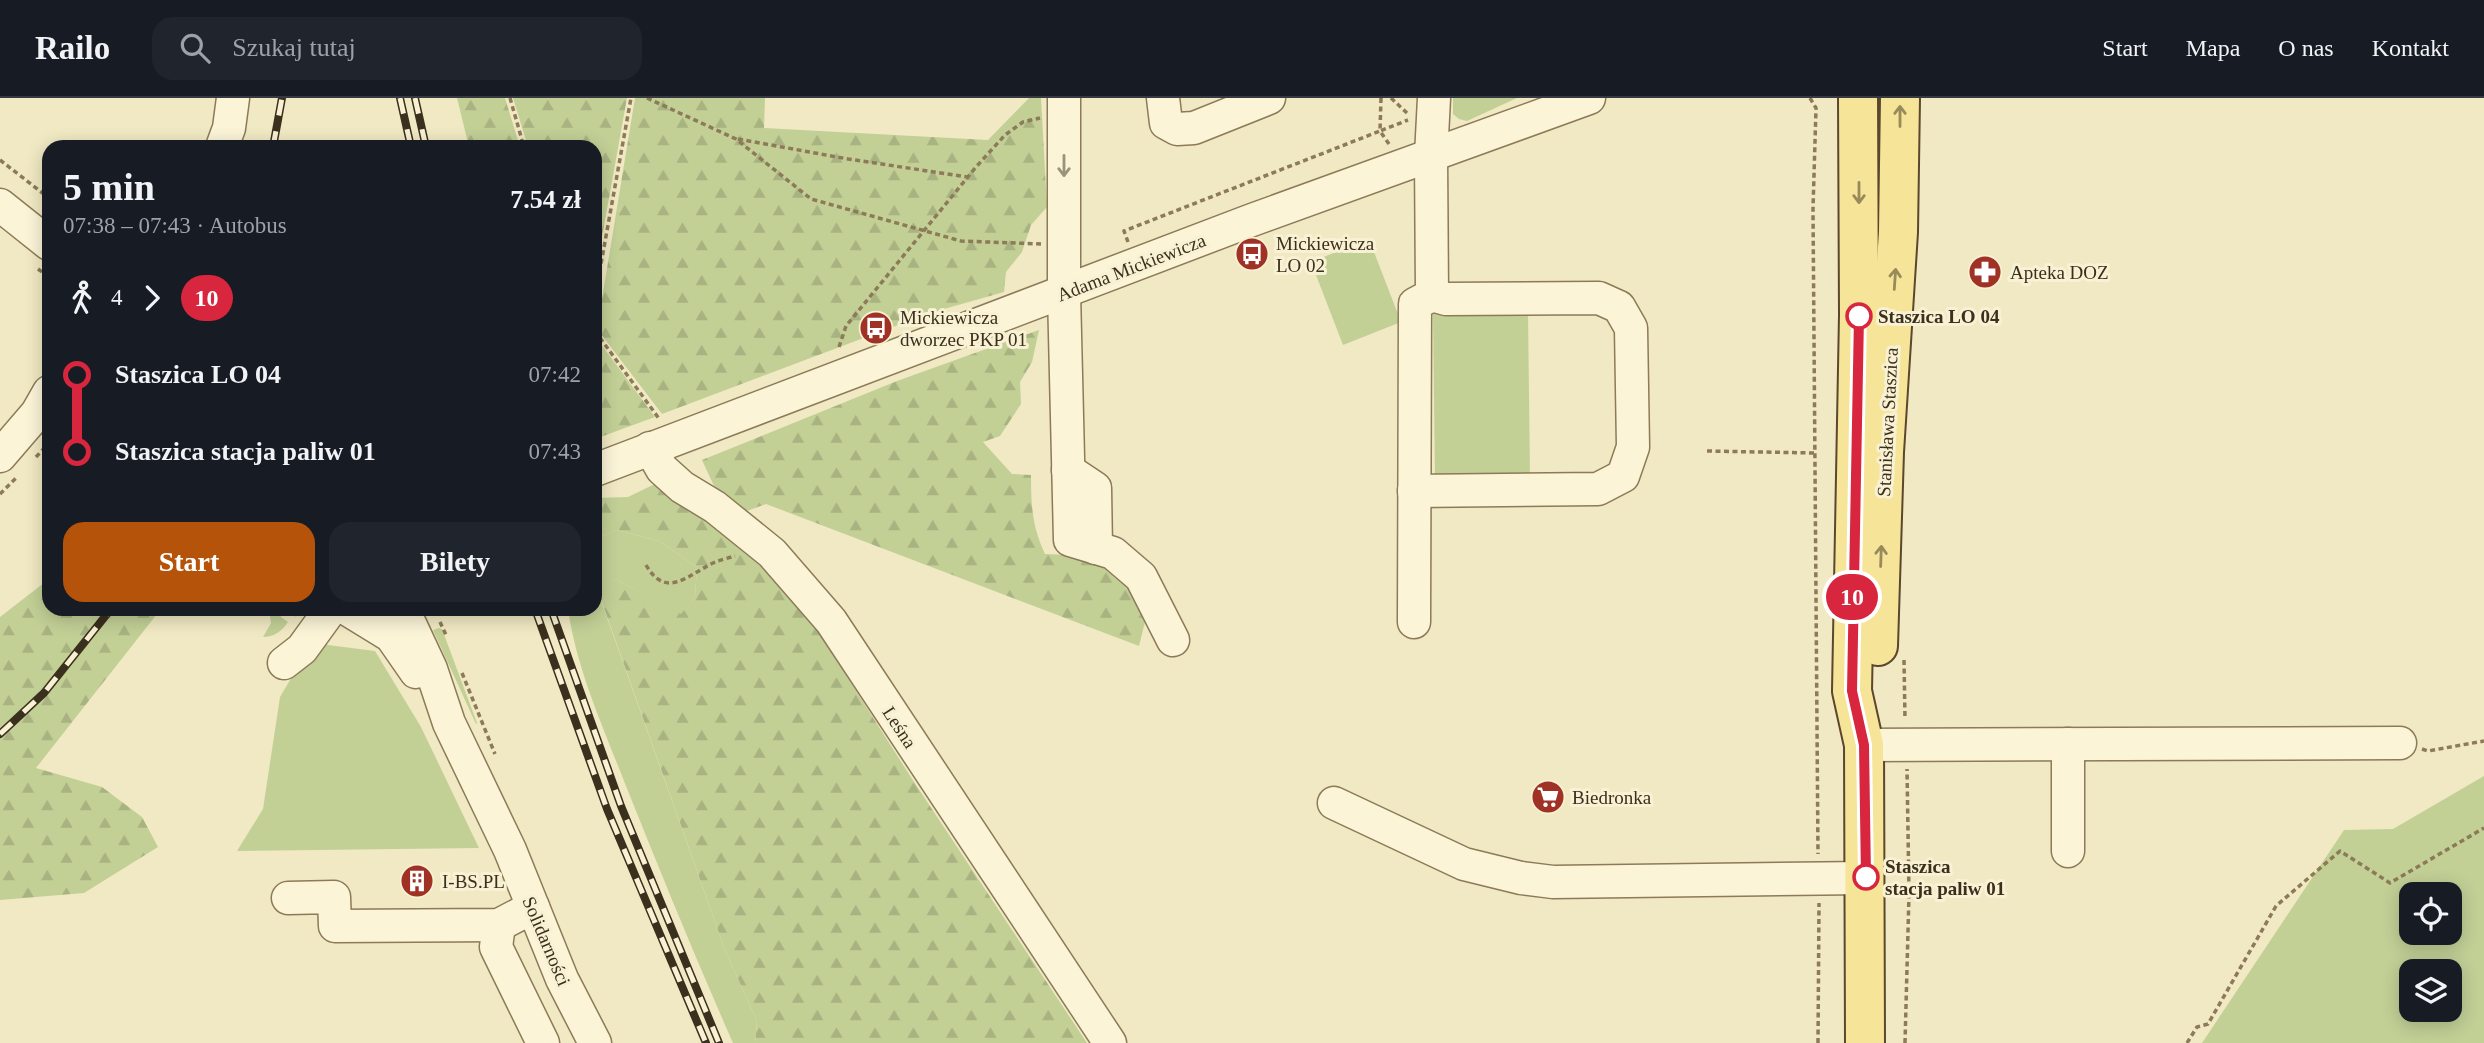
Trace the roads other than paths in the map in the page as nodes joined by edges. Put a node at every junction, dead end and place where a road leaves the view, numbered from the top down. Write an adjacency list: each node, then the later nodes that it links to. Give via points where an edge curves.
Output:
1 (233, 98): 9 (street)
2 (1163, 98): 3 (street, via 1166,123 1177,129 1194,128)
3 (1269, 98)
4 (1590, 98): 10 (street, Adama Mickiewicza)
5 (1900, 98): 31 (main road, Stanisława Staszica, one-way to 5, via 1877,692)
6 (1855, 107): 31 (main road, Stanisława Staszica, one-way to 31, via 1859,315 1852,691)
7 (1054, 108): 15 (street, one-way to 15)
8 (1423, 108): 10 (street)
9 (225, 140)
10 (1431, 156): 15 (street, Adama Mickiewicza); 16 (street)
11 (0, 186): 13 (street)
12 (0, 205): 14 (street)
13 (42, 217)
14 (42, 238)
15 (1064, 293): 18 (street, Adama Mickiewicza); 27 (street, via 1070,540 1113,553 1141,578)
16 (1432, 295): 21 (street, via 1415,304); 21 (street, via 1446,299 1599,298 1619,307 1630,328 1633,447 1623,476 1598,489)
17 (42, 407): 19 (street)
18 (656, 435): 20 (street, Adama Mickiewicza); 40 (street, Leśna, via 662,469 772,553 831,621)
19 (0, 456)
20 (602, 466)
21 (1414, 491): 26 (street)
22 (296, 616): 23 (street, via 284,663 302,649)
23 (326, 616)
24 (358, 616): 28 (street, Solidarności, via 391,636)
25 (406, 616): 28 (street, Solidarności)
26 (1414, 622)
27 (1173, 640)
28 (449, 723): 36 (street, Solidarności)
29 (2400, 743): 30 (street)
30 (2068, 744): 31 (street); 33 (street)
31 (1864, 745): 34 (main road, Stanisława Staszica)
32 (1334, 803): 34 (street, via 1464,864 1521,878 1553,882)
33 (2068, 851)
34 (1866, 877): 41 (main road, Stanisława Staszica)
35 (288, 898): 37 (street, via 334,897 335,926)
36 (533, 907): 37 (street); 39 (street, Solidarności)
37 (499, 925): 38 (street, via 496,947)
38 (543, 1043)
39 (595, 1043)
40 (1110, 1043)
41 (1865, 1043)

